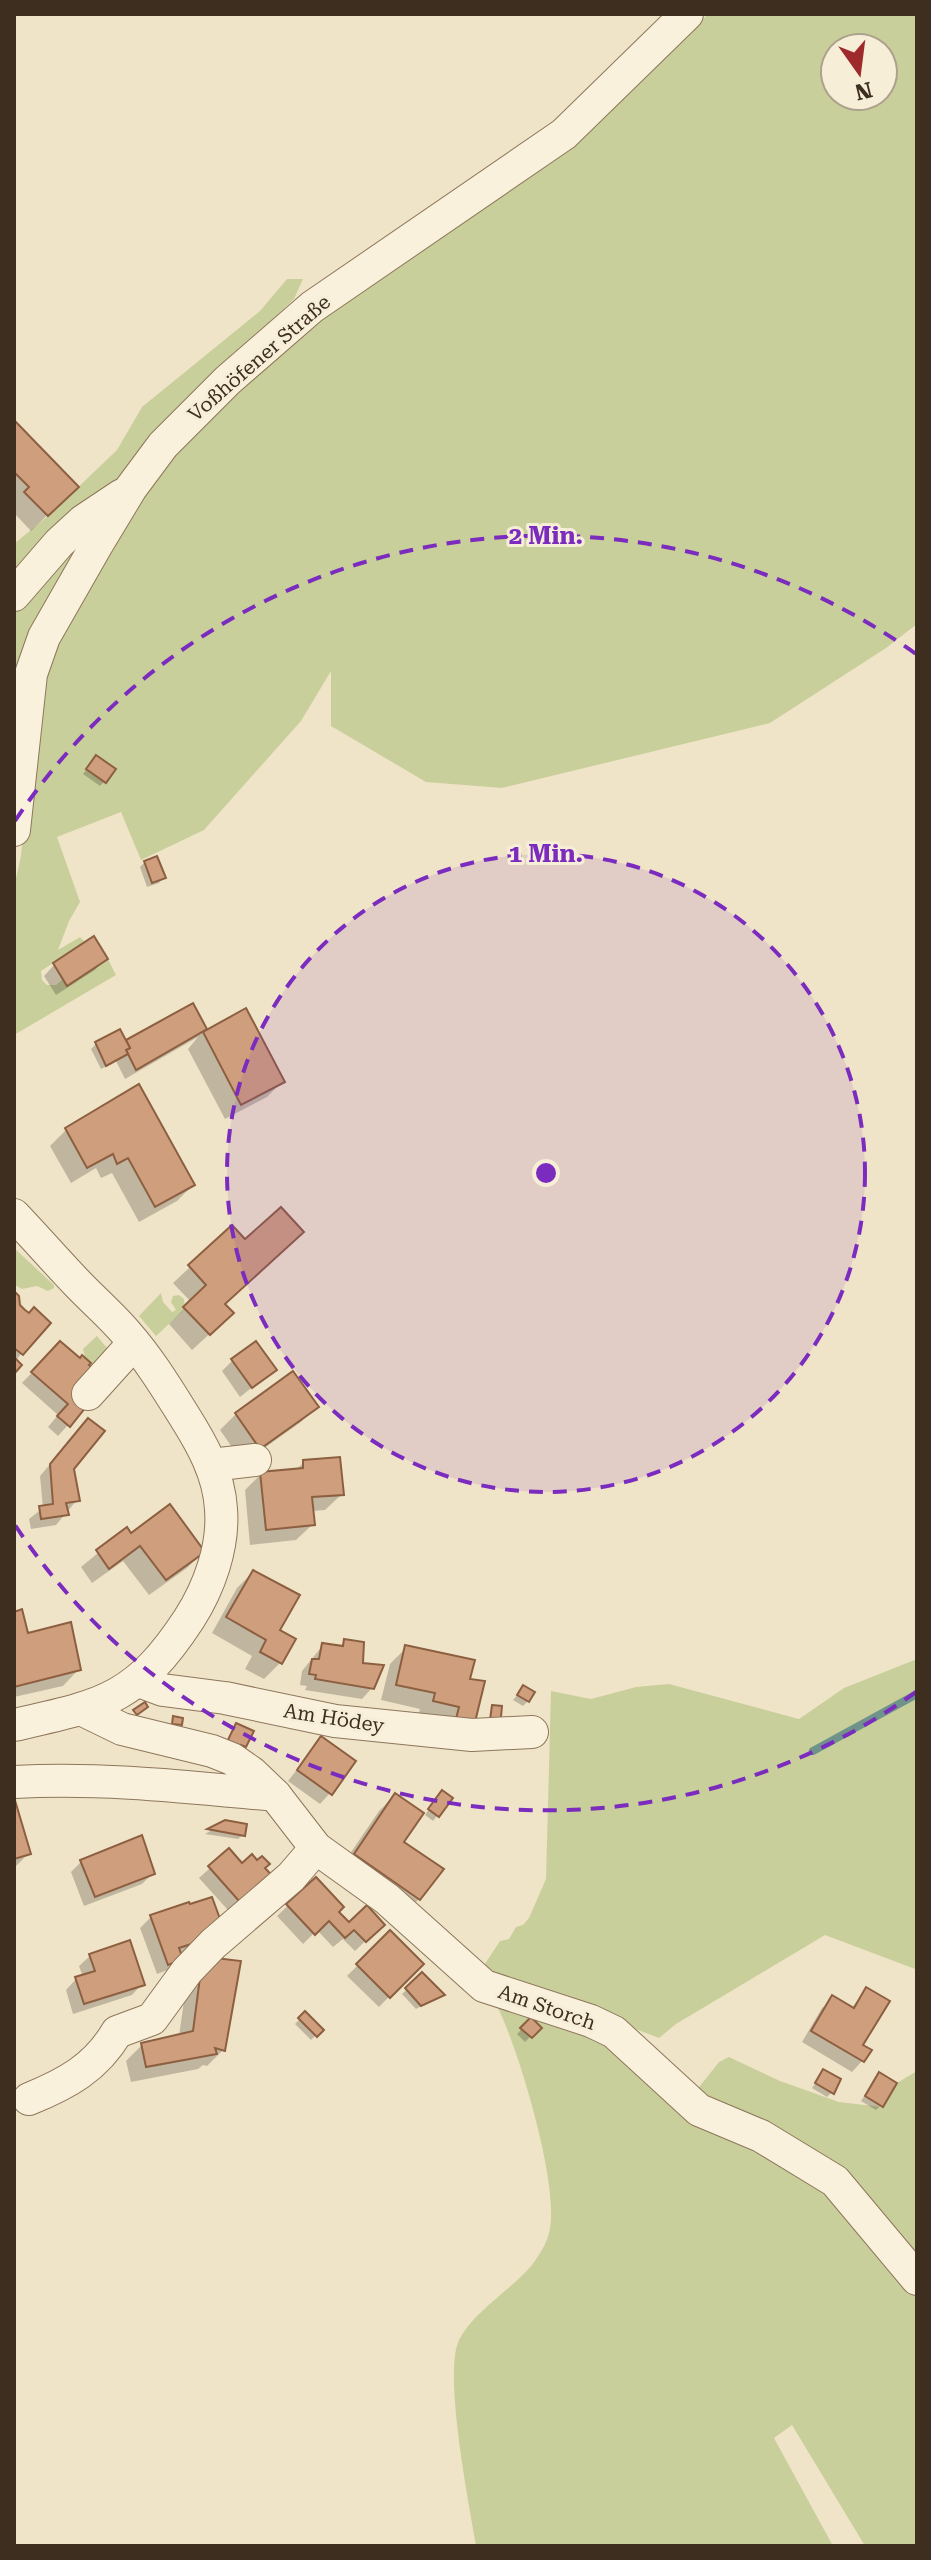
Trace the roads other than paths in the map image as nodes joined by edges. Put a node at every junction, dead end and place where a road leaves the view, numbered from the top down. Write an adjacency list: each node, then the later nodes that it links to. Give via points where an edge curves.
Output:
1 (687, 14): 2 (street, Voßhöfener Straße, via 564,134 312,307 174,434)
2 (131, 488): 3 (street, via 75,529); 4 (street, Voßhöfener Straße, via 44,637 31,674)
3 (14, 595)
4 (14, 830)
5 (14, 1215): 6 (street)
6 (134, 1343): 7 (street); 9 (street, via 159,1375)
7 (88, 1394)
8 (255, 1460): 9 (street)
9 (211, 1465): 10 (street, via 221,1509 213,1568 175,1641)
10 (139, 1681): 11 (street); 13 (street, Am Hödey, via 163,1690 335,1721 472,1735)
11 (83, 1710): 12 (street); 15 (street, Am Storch, via 122,1729 232,1759)
12 (14, 1725)
13 (532, 1732)
14 (14, 1782): 15 (street, via 112,1781)
15 (275, 1795): 16 (street, Am Storch)
16 (316, 1848): 17 (street, via 187,1971 152,2019 117,2032 105,2053 83,2071); 18 (street, Am Storch, via 387,1899 484,1986 614,2032 699,2110 761,2136 835,2181)
17 (29, 2099)
18 (917, 2279)

